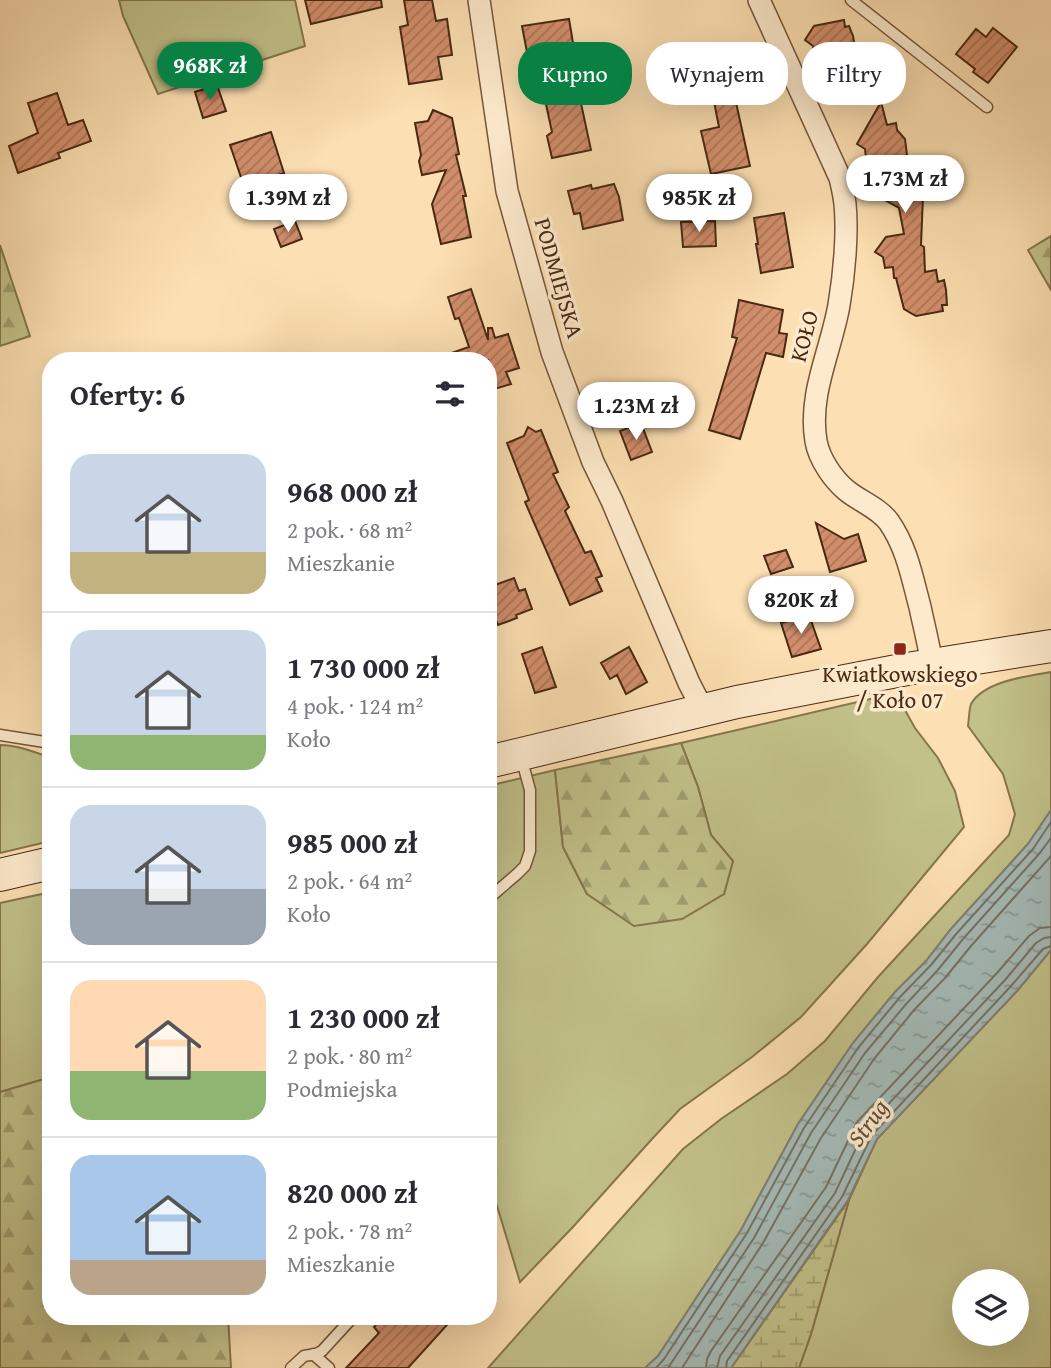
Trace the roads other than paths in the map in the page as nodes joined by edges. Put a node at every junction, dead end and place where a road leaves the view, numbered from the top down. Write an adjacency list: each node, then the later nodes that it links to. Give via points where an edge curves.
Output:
1 (479, 0): 7 (street, PODMIEJSKA, via 507,191 552,352 593,461)
2 (759, 0): 6 (street, KOŁO, via 840,178 845,204 839,307 815,401 816,445 827,469 845,490 887,519 901,542)
3 (851, 0): 4 (lane)
4 (987, 107)
5 (1051, 646): 6 (street)
6 (932, 665): 7 (street)
7 (703, 710): 10 (street)
8 (0, 735): 9 (lane)
9 (42, 742)
10 (521, 754): 11 (street); 14 (lane, via 530,790 530,851 524,866)
11 (497, 760)
12 (42, 865): 13 (street)
13 (0, 875)
14 (497, 891)
15 (346, 1325): 16 (lane, via 324,1349)
16 (313, 1354): 17 (lane); 18 (lane)
17 (291, 1368)
18 (329, 1368)

